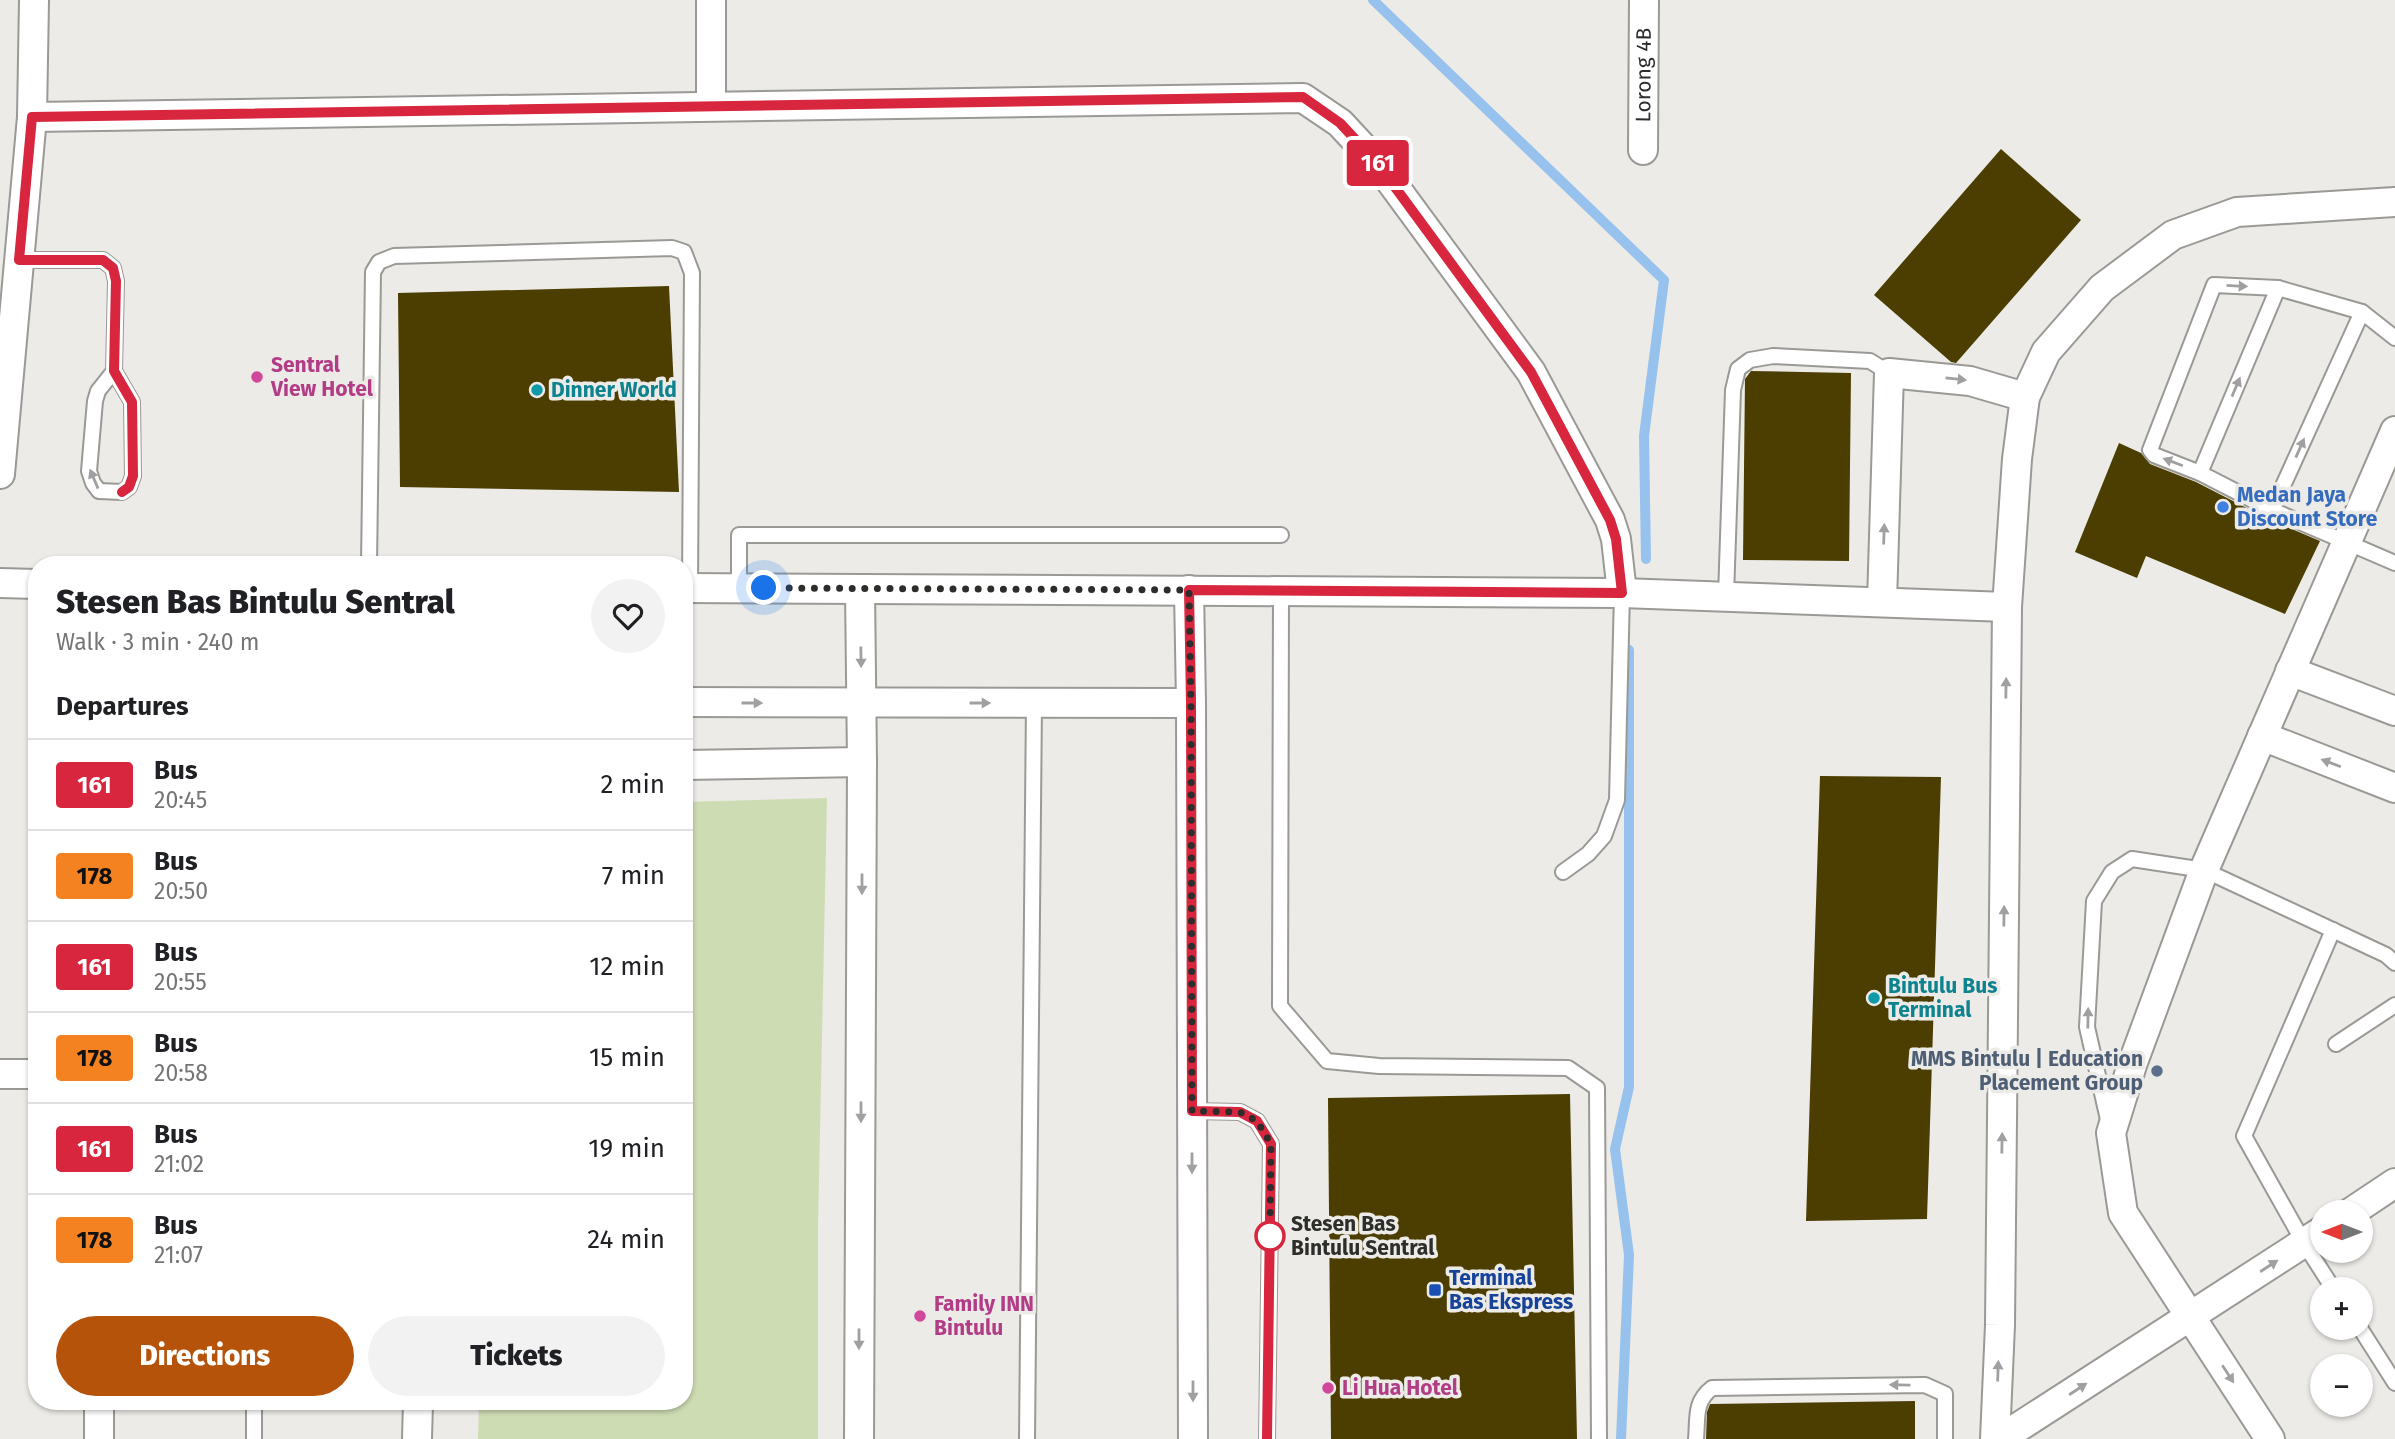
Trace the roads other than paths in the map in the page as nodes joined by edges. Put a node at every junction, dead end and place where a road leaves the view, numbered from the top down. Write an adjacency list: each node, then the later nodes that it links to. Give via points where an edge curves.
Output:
1 (34, 0): 5 (street)
2 (711, 0): 4 (street)
3 (1644, 0): 6 (street, Lorong 4B)
4 (711, 106): 5 (street); 31 (street, via 1303,97 1340,123 1378,164 1531,372 1610,520)
5 (32, 117): 8 (street)
6 (1643, 150)
7 (2395, 202): 14 (street, via 2237,212 2173,235 2102,288 2046,352)
8 (19, 260): 12 (lane, via 103,260 113,268); 17 (street)
9 (2278, 288): 10 (lane); 16 (lane, one-way to 9); 16 (lane, one-way to 9, via 2150,450 2212,287)
10 (2362, 313): 11 (lane); 18 (lane, one-way to 10)
11 (2395, 338)
12 (114, 371): 12 (lane, one-way to 12, via 132,402 133,476 122,492 99,491 89,471 95,401)
13 (1888, 373): 14 (street, one-way to 14, via 1970,381); 32 (lane, via 1870,360 1773,356 1750,360 1738,369 1733,390); 33 (street, one-way to 13)
14 (2025, 397): 34 (street)
15 (2395, 431): 20 (street)
16 (2200, 472): 18 (lane)
17 (0, 474)
18 (2272, 510): 20 (lane)
19 (1281, 535): 27 (lane, via 739,535)
20 (2346, 543): 23 (lane); 35 (street)
21 (369, 556): 22 (lane, via 373,272 379,262 394,256 672,247 684,252 692,273)
22 (688, 556)
23 (2395, 563)
24 (0, 583): 25 (street)
25 (28, 584)
26 (693, 588): 27 (street)
27 (739, 588): 28 (street)
28 (860, 589): 29 (street); 37 (street, one-way to 37)
29 (1189, 590): 30 (street); 39 (street)
30 (1281, 591): 31 (street); 73 (lane, via 1280,1006 1327,1061 1568,1068 1597,1088)
31 (1622, 593): 32 (street); 46 (lane, via 1617,800 1604,836)
32 (1726, 596): 33 (street)
33 (1882, 602): 34 (street)
34 (2007, 607): 76 (street, one-way to 34)
35 (2290, 671): 40 (street); 41 (street)
36 (693, 702): 37 (street, one-way to 37)
37 (862, 703): 38 (street, one-way to 38); 42 (street)
38 (1034, 703): 39 (street); 70 (lane)
39 (1191, 703): 53 (street)
40 (2395, 711)
41 (2262, 736): 44 (street, one-way to 41); 45 (street)
42 (862, 762): 43 (street); 69 (street, one-way to 69)
43 (693, 765)
44 (2395, 788)
45 (2204, 870): 47 (lane); 54 (street); 54 (lane, one-way to 45, via 2087,1027 2094,901 2112,872 2132,859)
46 (1563, 872)
47 (2333, 930): 48 (lane); 57 (lane, via 2244,1136)
48 (2395, 963)
49 (2395, 1005): 50 (lane)
50 (2336, 1044)
51 (0, 1074): 52 (street)
52 (28, 1074)
53 (1192, 1111): 71 (street, one-way to 71); 72 (lane, via 1240,1112 1257,1121 1271,1144)
54 (2111, 1133): 59 (street, via 2123,1213)
55 (2395, 1183): 56 (street)
56 (2370, 1200)
57 (2310, 1233)
58 (2310, 1239): 59 (street, one-way to 58)
59 (2190, 1317): 76 (street, one-way to 59); 77 (street, one-way to 77)
60 (2370, 1340): 61 (lane)
61 (2390, 1364): 62 (lane)
62 (2395, 1383)
63 (99, 1410): 66 (street)
64 (254, 1410): 67 (lane)
65 (418, 1410): 68 (street)
66 (99, 1439)
67 (254, 1439)
68 (417, 1439)
69 (859, 1439)
70 (1027, 1439)
71 (1193, 1439)
72 (1267, 1439)
73 (1599, 1439)
74 (1696, 1439): 75 (lane, one-way to 74, via 1945,1394 1925,1385 1713,1388 1702,1396)
75 (1945, 1439)
76 (1998, 1439)
77 (2270, 1439)

